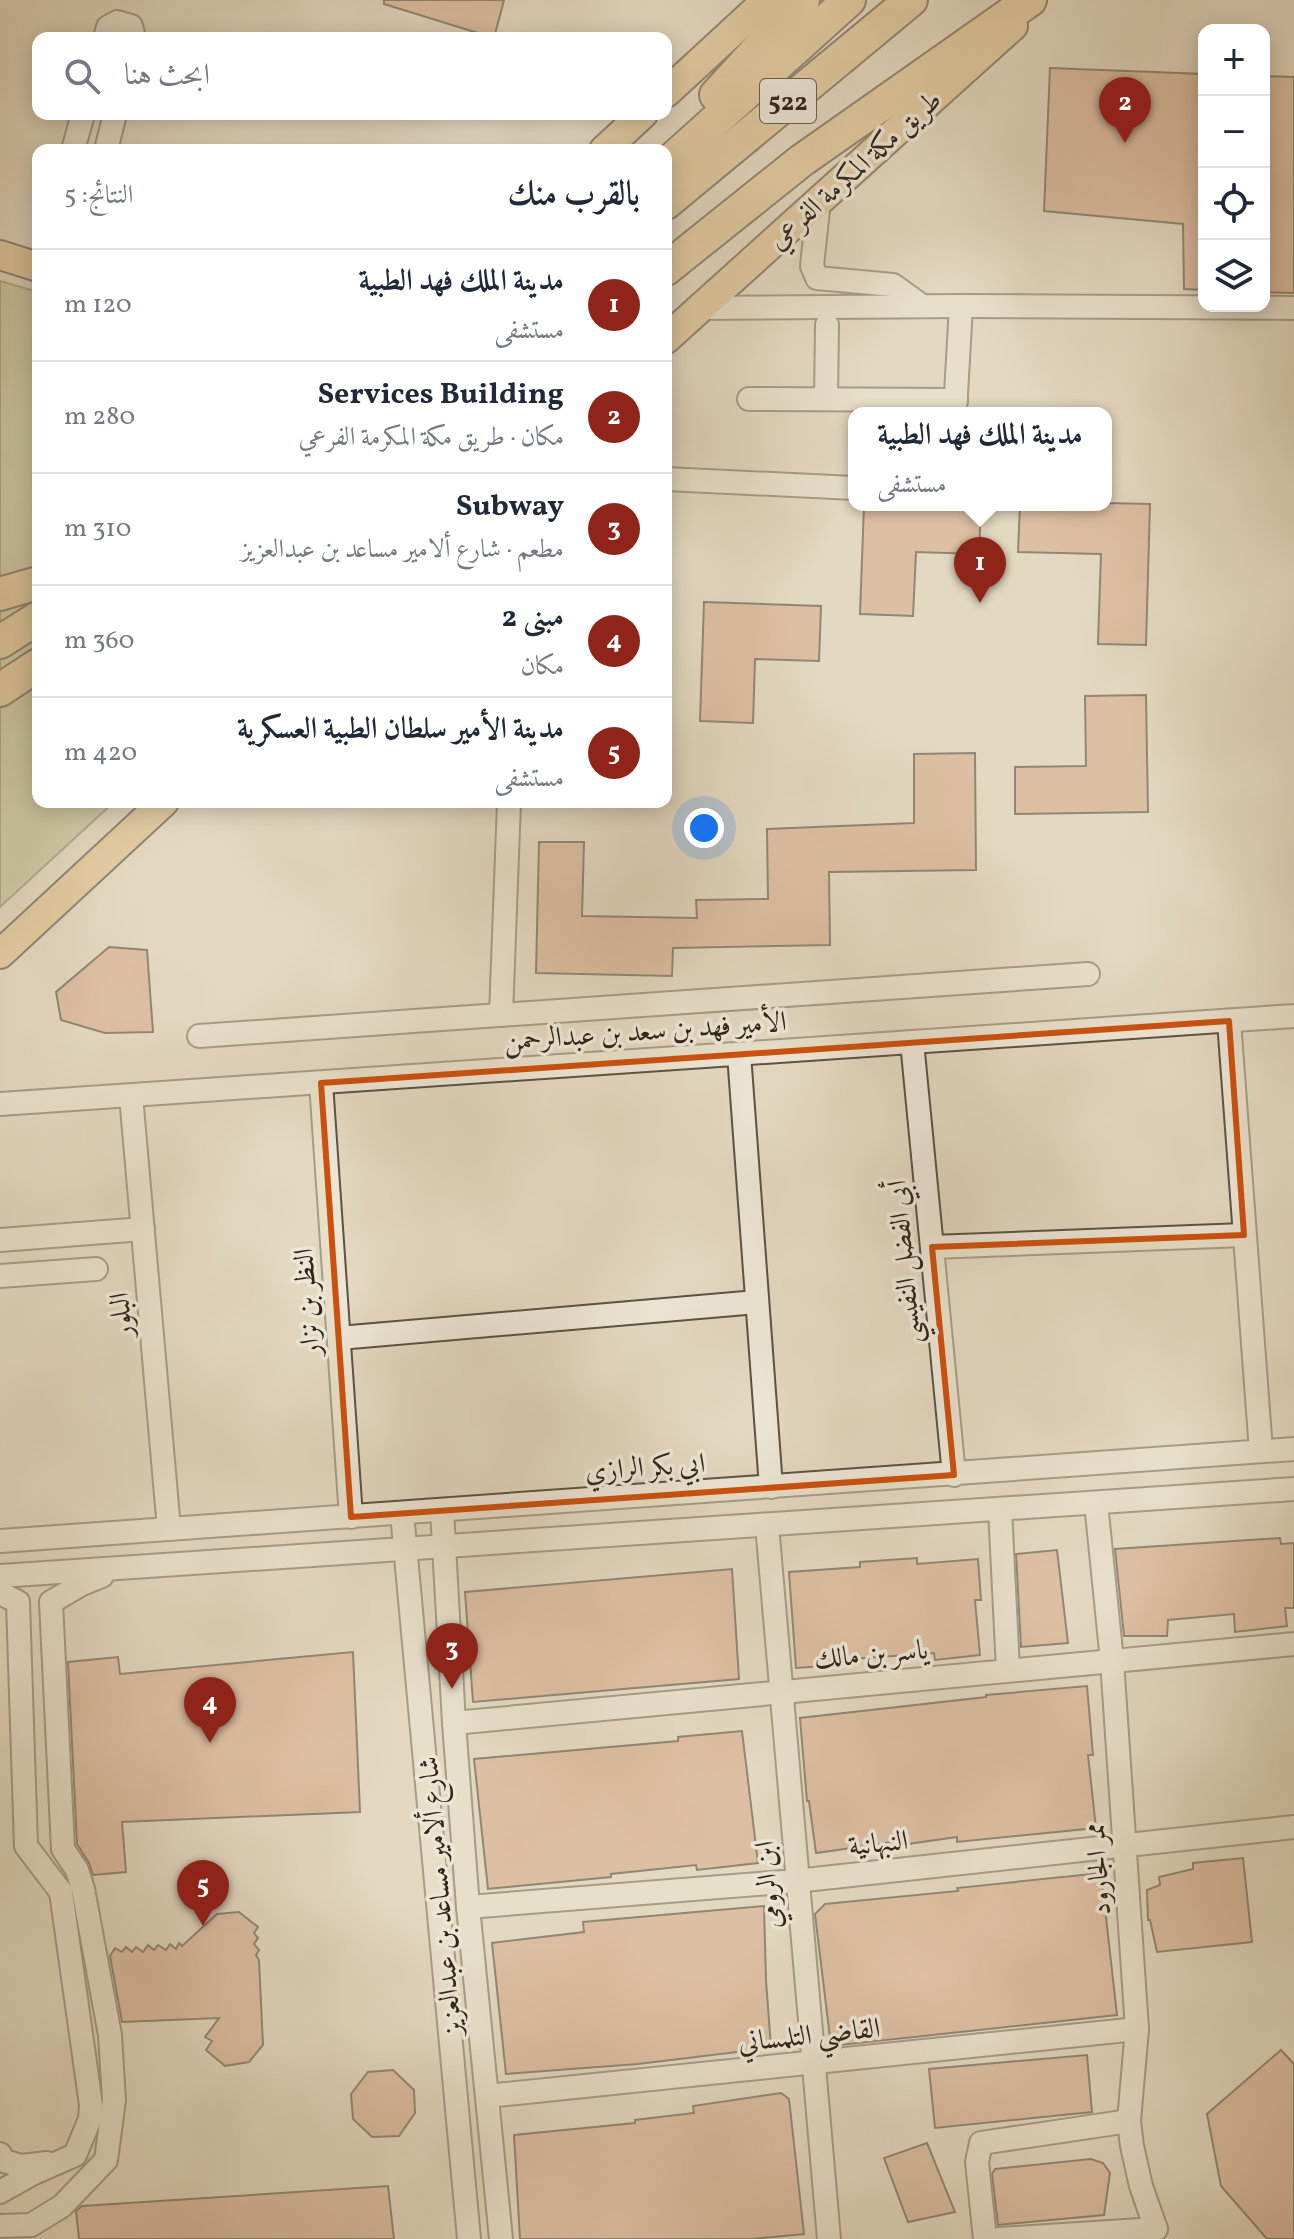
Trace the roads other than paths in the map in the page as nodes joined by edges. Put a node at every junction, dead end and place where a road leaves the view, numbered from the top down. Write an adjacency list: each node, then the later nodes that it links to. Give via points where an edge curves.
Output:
1 (767, 0): 9 (main road)
2 (803, 0): 16 (highway)
3 (849, 0): 17 (highway, 522)
4 (911, 0): 18 (highway, 522)
5 (1030, 0): 21 (highway, via 801,161)
6 (1042, 0): 19 (main road, طريق مكة المكرمة الفرعي)
7 (107, 32): 8 (street, via 117,22 131,26)
8 (132, 32)
9 (672, 87)
10 (81, 120): 13 (street)
11 (114, 120): 14 (street)
12 (636, 120): 15 (main road)
13 (75, 144)
14 (108, 144)
15 (610, 144)
16 (671, 144)
17 (672, 160)
18 (672, 198)
19 (819, 200): 23 (street, via 812,266); 27 (main road, طريق مكة المكرمة الفرعي)
20 (0, 255): 22 (main road)
21 (672, 264)
22 (32, 265)
23 (817, 278): 24 (street, via 893,285); 26 (street)
24 (922, 306): 25 (street); 26 (street)
25 (961, 306): 28 (street); 33 (street)
26 (780, 307): 27 (street)
27 (700, 308): 30 (main road, طريق مكة المكرمة الفرعي)
28 (1294, 308)
29 (827, 325): 32 (street)
30 (672, 334)
31 (749, 399): 32 (street)
32 (826, 399): 33 (street)
33 (955, 406)
34 (672, 479): 35 (street)
35 (848, 488)
36 (32, 585): 37 (highway)
37 (0, 594)
38 (32, 622): 39 (highway)
39 (0, 642)
40 (32, 669): 41 (highway)
41 (0, 690)
42 (158, 808): 44 (main road)
43 (509, 808): 46 (street)
44 (0, 954)
45 (1088, 974): 46 (street)
46 (501, 1015): 49 (street)
47 (1294, 1016): 48 (street, الأمير فهد بن سعد بن عبدالرحمن)
48 (1229, 1021): 50 (street, الأمير فهد بن سعد بن عبدالرحمن); 56 (street)
49 (199, 1036)
50 (912, 1042): 51 (street, الأمير فهد بن سعد بن عبدالرحمن); 58 (street, أبي الفضل النفيسي)
51 (739, 1054): 52 (street, الأمير فهد بن سعد بن عبدالرحمن); 61 (street)
52 (321, 1083): 53 (street, الأمير فهد بن سعد بن عبدالرحمن); 62 (street, النظر بن نزار)
53 (131, 1096): 54 (street, الأمير فهد بن سعد بن عبدالرحمن); 55 (street, البلور)
54 (0, 1104)
55 (143, 1229): 57 (street); 74 (street, البلور)
56 (1244, 1235): 58 (street); 64 (street)
57 (0, 1240)
58 (932, 1247): 65 (street, أبي الفضل النفيسي)
59 (96, 1269): 60 (street)
60 (0, 1276)
61 (757, 1302): 62 (street); 66 (street)
62 (339, 1338): 72 (street, النظر بن نزار)
63 (1294, 1449): 64 (street, ابي بكر الرازي)
64 (1261, 1451): 65 (street, ابي بكر الرازي)
65 (954, 1475): 66 (street, ابي بكر الرازي)
66 (771, 1487): 70 (street, ابي بكر الرازي)
67 (1294, 1489): 68 (street)
68 (1096, 1503): 69 (street); 82 (street, ممر الجارود)
69 (1000, 1509): 73 (street); 83 (street)
70 (442, 1510): 71 (street, ابي بكر الرازي); 76 (street, شارع ألامير مساعد بن عبدالعزيز)
71 (402, 1513): 72 (street, ابي بكر الرازي); 77 (street, شارع ألامير مساعد بن عبدالعزيز)
72 (351, 1517): 74 (street, ابي بكر الرازي)
73 (767, 1525): 76 (street); 84 (street, ابن الرومي)
74 (169, 1529): 75 (street, ابي بكر الرازي)
75 (0, 1541)
76 (444, 1547): 77 (street); 85 (street, شارع ألامير مساعد بن عبدالعزيز)
77 (405, 1550): 78 (street); 99 (street, شارع ألامير مساعد بن عبدالعزيز)
78 (122, 1568): 79 (street); 97 (street, via 51,1602 63,1849 83,1889 110,2035 114,2100 106,2160 62,2206 31,2225)
79 (0, 1576)
80 (0, 1593): 95 (street, via 18,1602 26,1846 61,1892 91,2105)
81 (1294, 1644): 82 (street, ياسر بن مالك)
82 (1112, 1661): 83 (street, ياسر بن مالك); 87 (street, ممر الجارود)
83 (1008, 1670): 84 (street, ياسر بن مالك)
84 (782, 1691): 85 (street, ياسر بن مالك); 88 (street, ابن الرومي)
85 (454, 1723): 89 (street, شارع ألامير مساعد بن عبدالعزيز)
86 (1294, 1827): 87 (street, النبهانية)
87 (1126, 1847): 88 (street, النبهانية); 90 (street, ممر الجارود)
88 (796, 1881): 89 (street, النبهانية); 91 (street, ابن الرومي)
89 (468, 1907): 92 (street, شارع ألامير مساعد بن عبدالعزيز)
90 (1137, 2029): 91 (street, القاضي التلمساني); 93 (street, ممر الجارود)
91 (814, 2064): 92 (street, القاضي التلمساني); 101 (street, ابن الرومي)
92 (487, 2096): 100 (street, شارع ألامير مساعد بن عبدالعزيز)
93 (1129, 2121): 98 (street, ممر الجارود, via 1141,2186); 102 (street, via 981,2143 977,2162)
94 (0, 2154): 95 (street, via 4,2161 21,2166)
95 (75, 2155): 96 (street)
96 (0, 2192)
97 (0, 2226)
98 (1162, 2234): 103 (street)
99 (469, 2239)
100 (501, 2239)
101 (829, 2239)
102 (985, 2239)
103 (999, 2239)

